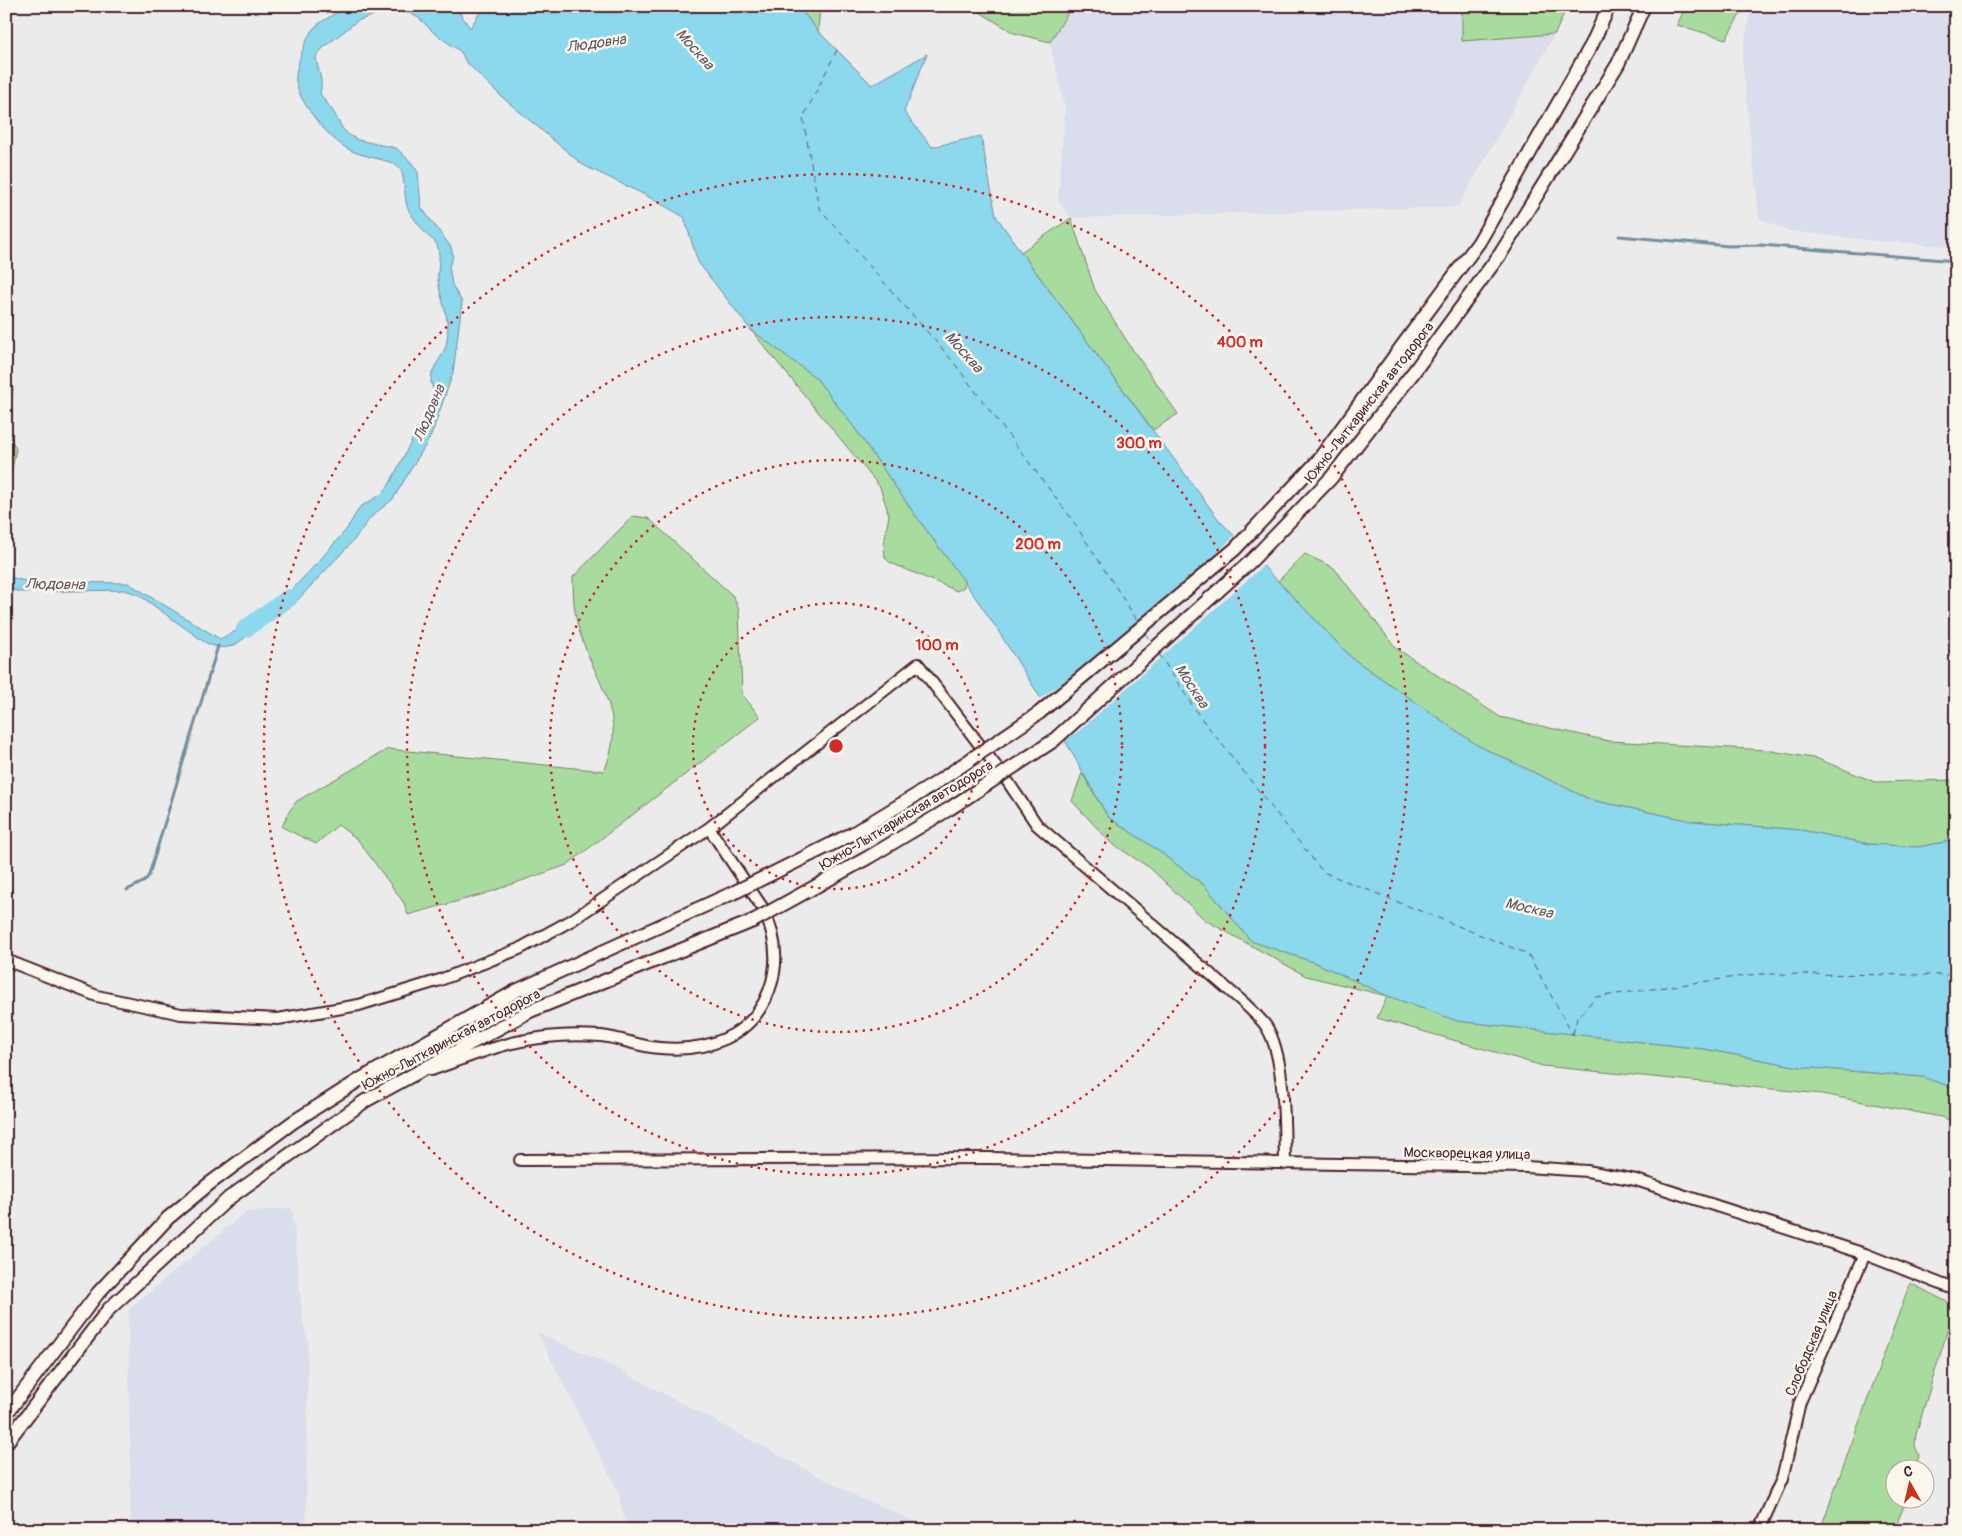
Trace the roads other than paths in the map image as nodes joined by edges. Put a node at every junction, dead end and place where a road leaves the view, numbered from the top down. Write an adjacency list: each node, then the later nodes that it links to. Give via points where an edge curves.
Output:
1 (1609, 6): 10 (main road, Южно-Лыткаринская автодорога, bridge, via 1592,44 1479,242 1317,462 1235,549 1039,713 933,785 852,834 735,892 516,991 361,1079 293,1122 168,1218 98,1293)
2 (1644, 6): 5 (main road, Южно-Лыткаринская автодорога, bridge, via 1618,64 1506,245 1413,373 1331,478 1251,561 1053,741 949,809 753,921 530,1011)
3 (709, 828): 4 (street, via 572,920 519,949 440,980 359,1005 278,1019 181,1014 97,996); 5 (street, via 762,907 774,939 775,968 768,996 755,1016 738,1032 707,1046 670,1048 601,1036 540,1038 488,1050); 7 (street, via 918,664 1037,825 1244,1003 1266,1026 1278,1058)
4 (6, 960)
5 (407, 1078): 11 (main road, Южно-Лыткаринская автодорога, via 366,1101 229,1198 109,1309)
6 (520, 1160): 7 (street, Москворецкая улица, via 1056,1159)
7 (1285, 1164): 8 (street, Москворецкая улица, via 1587,1171 1636,1180)
8 (1865, 1254): 9 (street, Москворецкая улица); 12 (street, Слободская улица, via 1800,1402 1782,1480)
9 (1956, 1290)
10 (6, 1414)
11 (6, 1443)
12 (1759, 1530)

